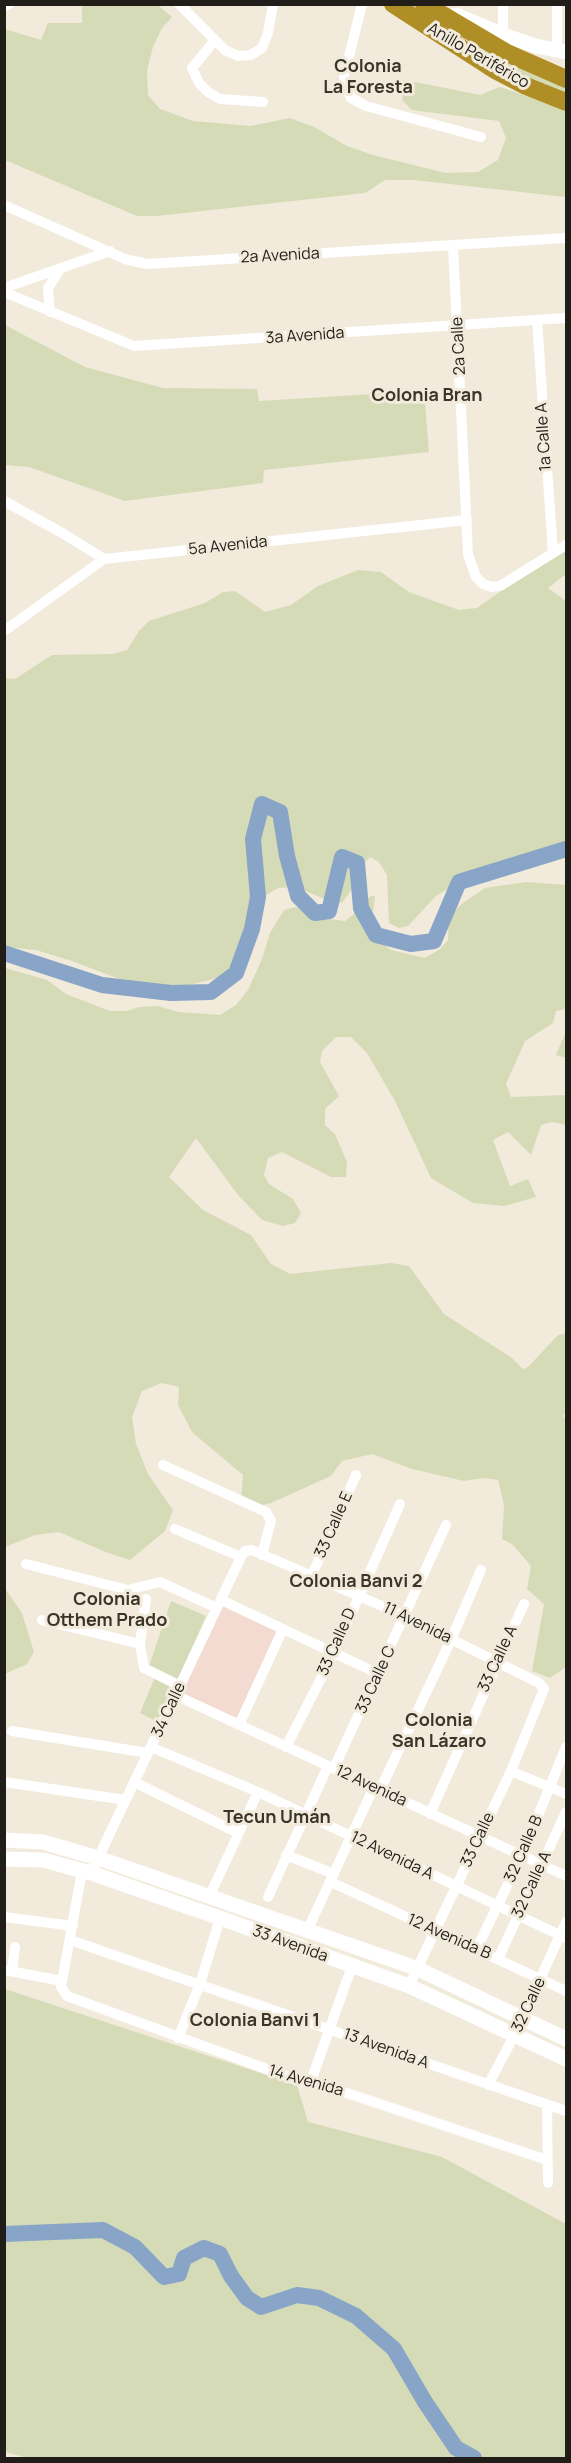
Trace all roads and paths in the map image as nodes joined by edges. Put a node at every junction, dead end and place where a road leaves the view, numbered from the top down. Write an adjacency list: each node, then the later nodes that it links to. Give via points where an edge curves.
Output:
1 (9, 4): 10 (street)
2 (179, 4): 12 (street)
3 (273, 4): 12 (street, via 262,48 247,56 231,54)
4 (362, 4): 17 (street, via 345,71 351,98 366,106)
5 (393, 4): 16 (highway, Anillo Periférico, via 495,70)
6 (424, 4): 14 (highway, Anillo Periférico, via 507,53)
7 (431, 4): 11 (street)
8 (503, 4): 11 (street)
9 (557, 4): 13 (street)
10 (4, 7)
11 (503, 35): 13 (street)
12 (214, 40): 15 (street, via 192,68 199,83 220,99)
13 (562, 52)
14 (567, 79)
15 (263, 102)
16 (567, 102)
17 (481, 137)
18 (4, 205): 21 (street, 2a Avenida)
19 (567, 238): 20 (street, 2a Avenida)
20 (453, 246): 21 (street, 2a Avenida, via 147,264); 27 (street, 2a Calle)
21 (110, 251): 22 (street, 3a Avenida)
22 (59, 271): 23 (street, 3a Avenida); 24 (street, via 48,288)
23 (4, 290): 24 (street, 3a Avenida)
24 (51, 312): 27 (street, 3a Avenida, via 134,346)
25 (567, 318): 26 (street, 3a Avenida)
26 (537, 320): 27 (street, 3a Avenida); 31 (street, 1a Calle A)
27 (459, 326): 29 (street, 2a Calle)
28 (4, 501): 32 (street)
29 (467, 520): 31 (street, 2a Calle, via 468,554 476,577 483,584 500,585); 32 (street, 5a Avenida)
30 (567, 545): 31 (street)
31 (553, 554)
32 (104, 559): 33 (street)
33 (4, 631)
34 (163, 1465): 40 (street, via 266,1512 271,1521)
35 (356, 1475): 43 (street, 33 Calle E)
36 (400, 1504): 44 (street, 33 Calle D)
37 (446, 1525): 48 (street, 33 Calle C)
38 (175, 1529): 39 (street, 11 Avenida)
39 (245, 1553): 40 (street, 11 Avenida); 46 (street, 34 Calle)
40 (262, 1555): 43 (street, 11 Avenida)
41 (26, 1564): 46 (street, via 128,1590 160,1582)
42 (481, 1570): 51 (street)
43 (312, 1575): 44 (street, 11 Avenida)
44 (358, 1594): 48 (street, 11 Avenida); 53 (street, 33 Calle D)
45 (146, 1599): 52 (street)
46 (219, 1604): 50 (street); 56 (street, 34 Calle)
47 (524, 1604): 54 (street, 33 Calle A)
48 (405, 1616): 51 (street, 11 Avenida); 55 (street, 33 Calle C)
49 (42, 1620): 52 (street)
50 (283, 1629): 53 (street); 58 (street)
51 (451, 1640): 54 (street, 11 Avenida); 68 (street)
52 (140, 1644): 56 (street, 12 Avenida, via 146,1671)
53 (333, 1653): 55 (street); 60 (street, 33 Calle D)
54 (496, 1662): 57 (street, 11 Avenida, via 539,1683); 74 (street, 33 Calle A)
55 (379, 1674): 63 (street, 33 Calle C)
56 (178, 1691): 58 (street, 12 Avenida); 62 (street, 34 Calle)
57 (544, 1694): 64 (street, 33 Calle)
58 (239, 1725): 60 (street, 12 Avenida)
59 (12, 1731): 62 (street, 12 Avenida A)
60 (286, 1747): 63 (street, 12 Avenida)
61 (567, 1747): 67 (street, 32 Calle B)
62 (150, 1750): 66 (street, 34 Calle); 69 (street, 12 Avenida A)
63 (331, 1767): 68 (street, 12 Avenida); 73 (street, 33 Calle C)
64 (511, 1771): 67 (street); 77 (street, 33 Calle)
65 (4, 1782): 71 (street)
66 (134, 1782): 71 (street, 34 Calle); 75 (street)
67 (550, 1786): 70 (street); 80 (street, 32 Calle B)
68 (377, 1788): 74 (street, 12 Avenida); 76 (street)
69 (258, 1791): 73 (street, 12 Avenida A); 75 (street)
70 (567, 1794)
71 (126, 1800): 81 (street, 34 Calle)
72 (567, 1812): 83 (street, 32 Calle A)
73 (304, 1813): 76 (street, 12 Avenida A); 79 (street, 33 Calle C)
74 (430, 1814): 77 (street, 12 Avenida)
75 (238, 1833): 88 (street)
76 (351, 1836): 86 (street); 87 (street, 12 Avenida A)
77 (480, 1836): 80 (street, 12 Avenida); 87 (street, 33 Calle)
78 (4, 1840): 81 (street, 33 Avenida, via 43,1842)
79 (286, 1855): 86 (street, 12 Avenida B); 89 (street, 33 Calle C)
80 (522, 1855): 83 (street, 12 Avenida); 90 (street, 32 Calle B)
81 (98, 1858): 84 (street, 34 Calle); 88 (street, 33 Avenida)
82 (4, 1859): 84 (street, 33 Avenida, via 43,1860)
83 (542, 1864): 85 (street, 12 Avenida); 91 (street, 32 Calle A)
84 (87, 1872): 93 (street, 33 Avenida); 95 (street, 34 Calle)
85 (567, 1876)
86 (332, 1878): 96 (street); 97 (street, 12 Avenida B)
87 (456, 1888): 90 (street, 12 Avenida A); 97 (street, 33 Calle)
88 (209, 1897): 96 (street, 33 Avenida)
89 (268, 1897)
90 (497, 1906): 91 (street, 12 Avenida A); 101 (street, 32 Calle B)
91 (518, 1916): 98 (street, 12 Avenida A); 102 (street, 32 Calle A)
92 (4, 1917): 95 (street)
93 (220, 1918): 103 (street, 33 Avenida); 108 (street)
94 (567, 1922): 98 (street, 32 Calle)
95 (73, 1926): 99 (street, 34 Calle)
96 (307, 1930): 104 (street, 33 Avenida)
97 (434, 1931): 101 (street, 12 Avenida B); 104 (street, 33 Calle)
98 (563, 1937): 106 (street, 32 Calle)
99 (70, 1940): 107 (street, 34 Calle); 108 (street, 13 Avenida A)
100 (15, 1947): 105 (street)
101 (477, 1948): 102 (street, 12 Avenida B)
102 (498, 1959): 106 (street, 12 Avenida B)
103 (352, 1966): 109 (street, 33 Avenida); 112 (street)
104 (416, 1968): 109 (street, 33 Calle); 111 (street, 33 Avenida)
105 (8, 1970): 107 (street)
106 (541, 1979): 110 (street, 12 Avenida B); 111 (street, 32 Calle)
107 (62, 1982): 114 (street, 14 Avenida, via 62,1992 67,1996)
108 (200, 1984): 112 (street, 13 Avenida A); 114 (street)
109 (409, 1986): 113 (street, 33 Avenida)
110 (567, 1991)
111 (522, 2018): 113 (street, 32 Calle); 115 (street, 33 Avenida)
112 (331, 2029): 117 (street); 118 (street, 13 Avenida A)
113 (515, 2034): 116 (street, 33 Avenida); 118 (street, 32 Calle)
114 (178, 2038): 117 (street, 14 Avenida, via 302,2082)
115 (567, 2039)
116 (567, 2059)
117 (311, 2080): 121 (street, 14 Avenida)
118 (488, 2085): 119 (street, 13 Avenida A)
119 (547, 2104): 120 (street, 13 Avenida A); 121 (street)
120 (567, 2111)
121 (547, 2160): 122 (street)
122 (548, 2183)

